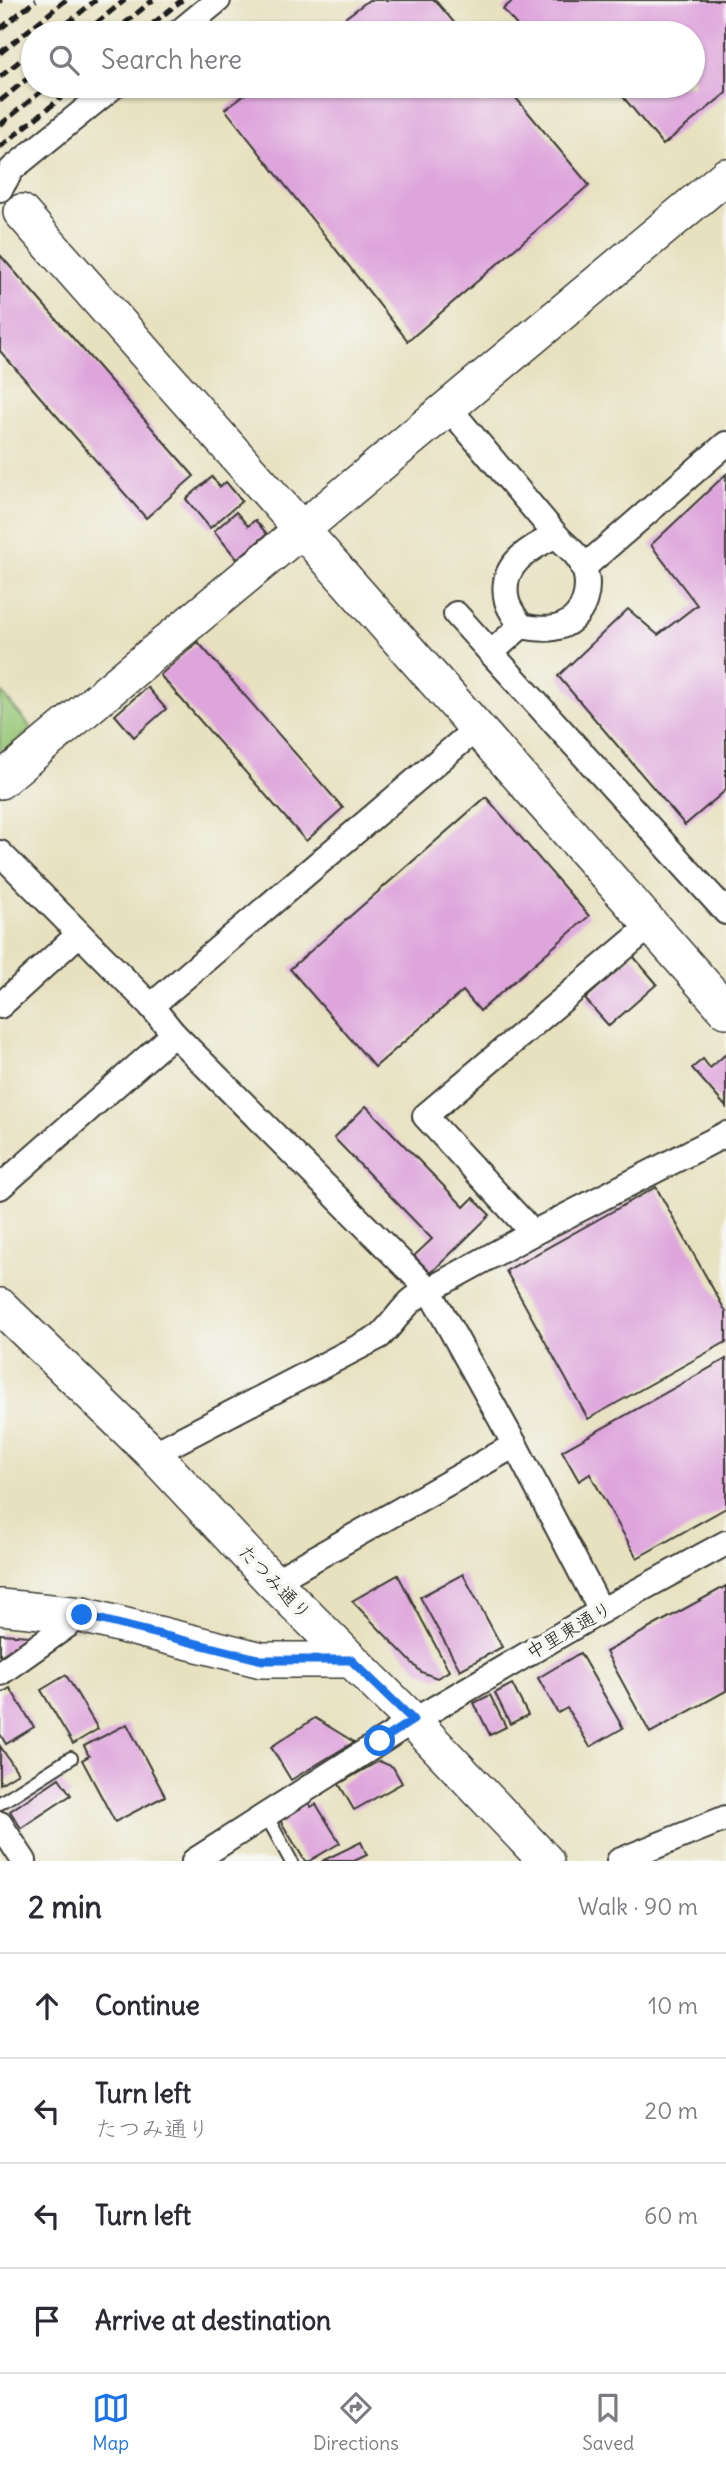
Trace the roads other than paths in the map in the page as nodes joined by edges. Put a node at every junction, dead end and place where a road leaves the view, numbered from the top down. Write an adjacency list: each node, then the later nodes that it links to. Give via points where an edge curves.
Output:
1 (218, 0): 2 (street)
2 (193, 21)
3 (99, 98): 5 (street, via 12,169)
4 (726, 176): 6 (street)
5 (7, 198): 8 (street)
6 (448, 407): 8 (street); 9 (street)
7 (726, 444): 10 (street)
8 (302, 529): 14 (street); 15 (street)
9 (556, 535): 10 (street); 12 (street, via 516,560 506,578 507,603)
10 (583, 568): 12 (street, via 586,603 573,618 555,628)
11 (456, 614): 13 (street)
12 (521, 626): 13 (street)
13 (491, 653): 17 (street)
14 (477, 729): 18 (street); 21 (street)
15 (0, 781)
16 (0, 853): 19 (street)
17 (726, 912)
18 (651, 925): 22 (street); 26 (street, via 425,1116)
19 (79, 934): 20 (street); 21 (street)
20 (0, 1006)
21 (150, 1006): 23 (street)
22 (726, 1010)
23 (174, 1034): 25 (street); 27 (street)
24 (726, 1134): 26 (street)
25 (0, 1187)
26 (533, 1233): 27 (street)
27 (429, 1290): 29 (street); 30 (street, via 415,1295 380,1336)
28 (0, 1306): 30 (street, たつみ通り)
29 (515, 1445): 32 (street); 34 (street)
30 (153, 1454): 32 (street, たつみ通り)
31 (726, 1543): 34 (street, 中里東通り)
32 (273, 1582): 36 (street, たつみ通り)
33 (0, 1607): 35 (street)
34 (601, 1611): 38 (street, 中里東通り)
35 (82, 1615): 36 (street, via 262,1660); 37 (street)
36 (351, 1660): 38 (street, たつみ通り)
37 (0, 1673)
38 (413, 1720): 41 (street, 中里東通り); 47 (street, たつみ通り)
39 (71, 1758): 40 (lane)
40 (0, 1803)
41 (266, 1815): 45 (street, 中里東通り); 46 (lane)
42 (726, 1818): 48 (street)
43 (0, 1824): 44 (street)
44 (24, 1861)
45 (194, 1861)
46 (291, 1861)
47 (546, 1861)
48 (620, 1861)

